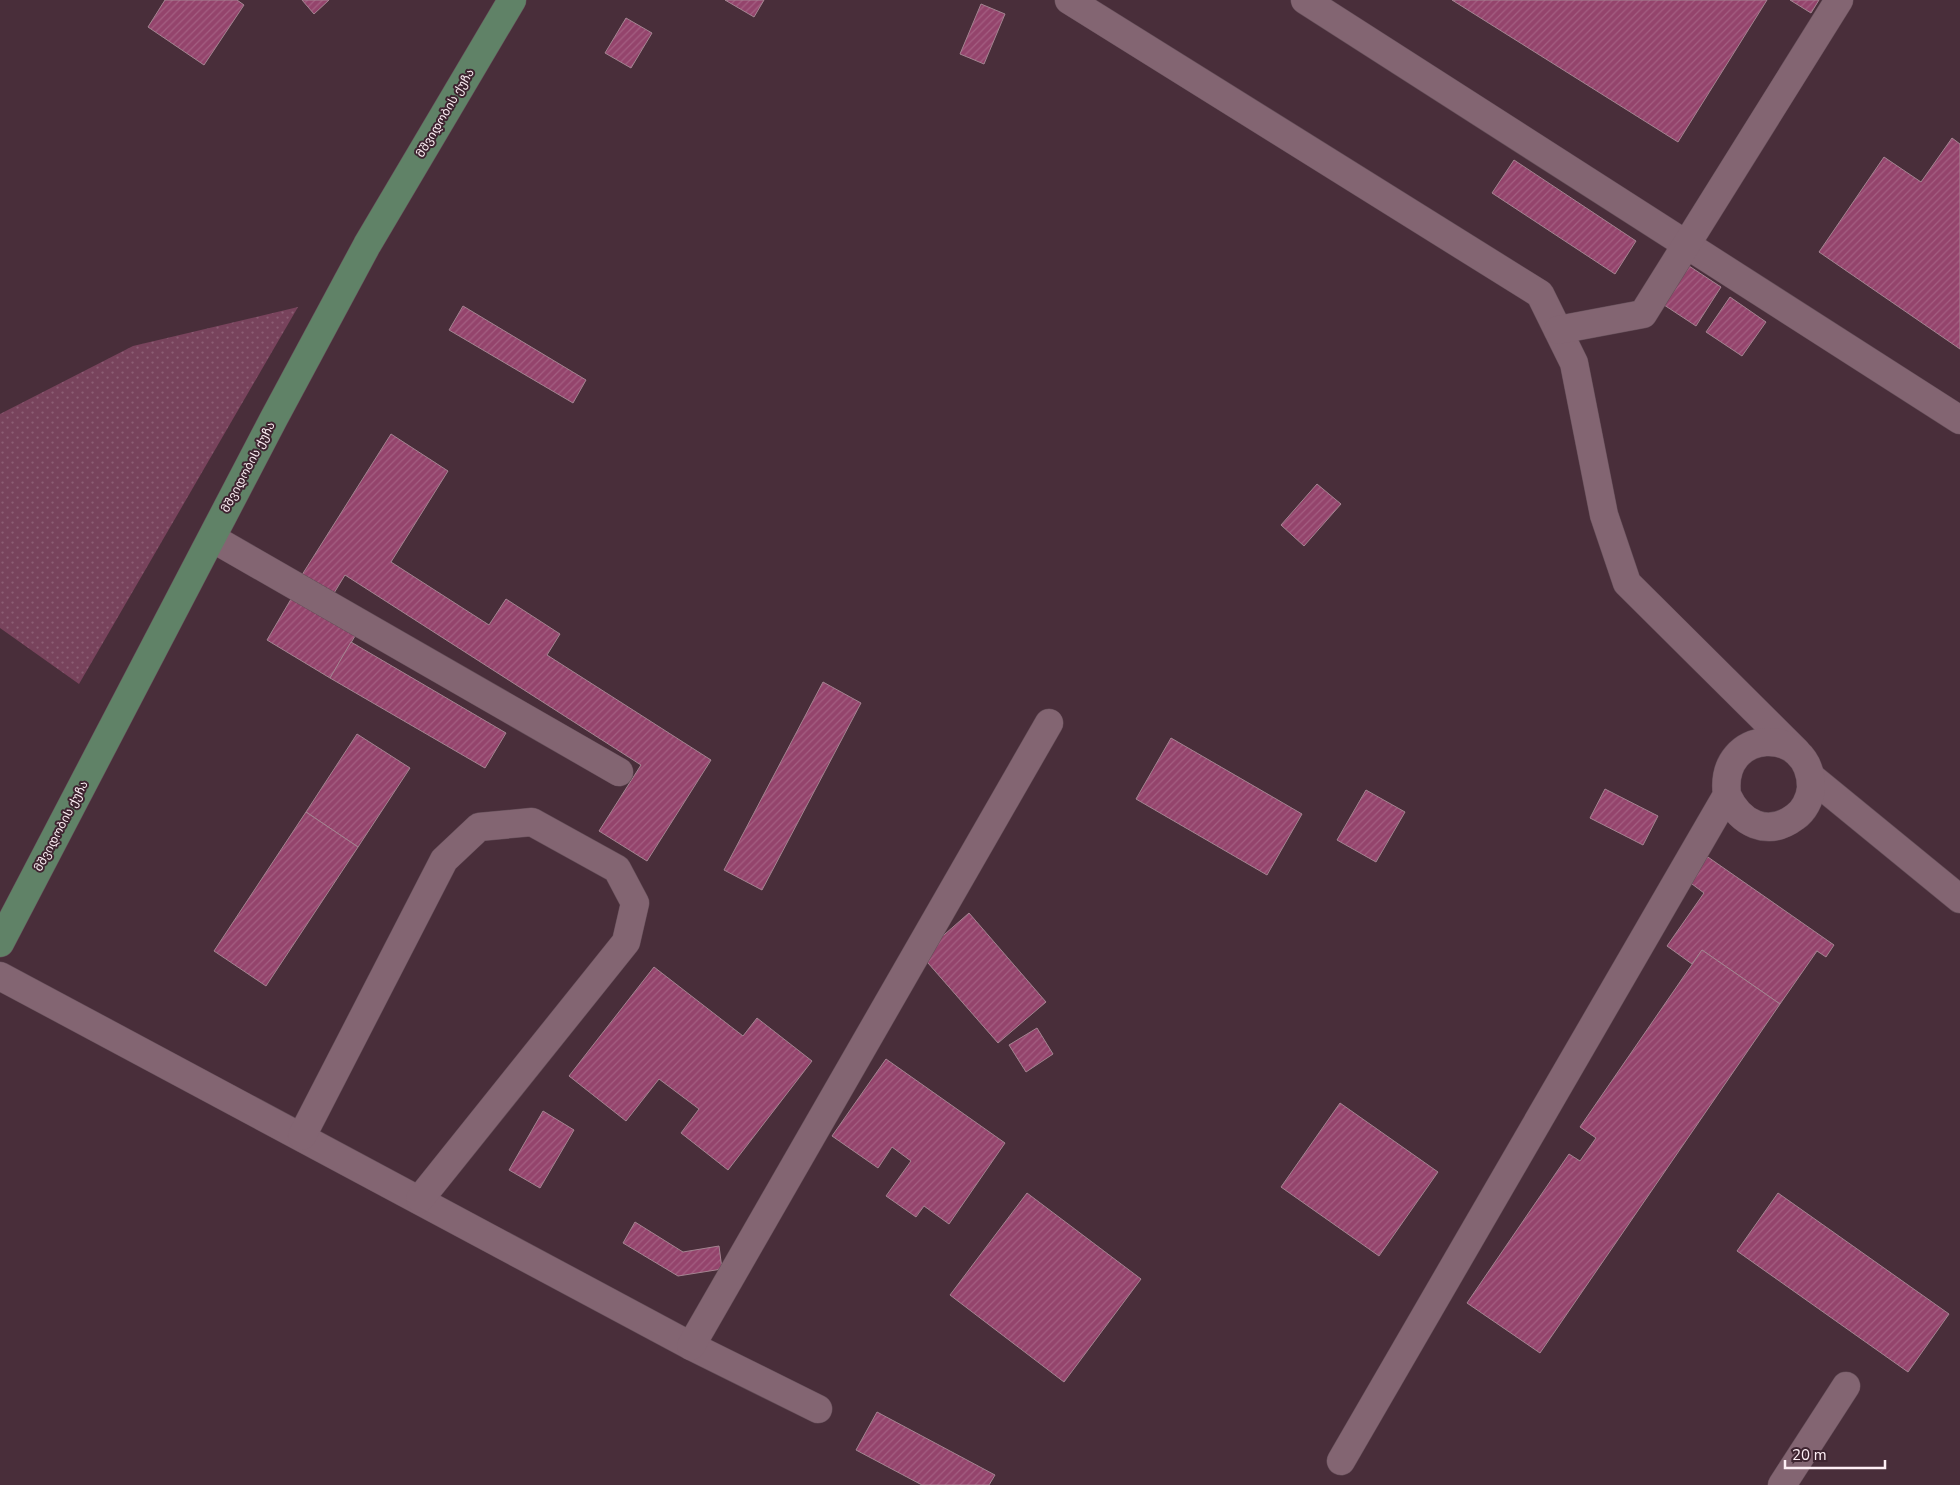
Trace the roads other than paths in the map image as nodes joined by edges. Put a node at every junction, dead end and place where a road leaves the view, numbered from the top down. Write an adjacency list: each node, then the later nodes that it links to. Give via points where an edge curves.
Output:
1 (511, 0): 8 (main road, მშვიდობის ქუჩა, via 367,245)
2 (1069, 0): 6 (street, via 1540,294)
3 (1305, 0): 5 (street)
4 (1839, 0): 5 (street)
5 (1686, 245): 6 (street, via 1643,314); 7 (street)
6 (1558, 330): 10 (street, via 1574,363 1604,515 1627,583)
7 (1960, 420)
8 (212, 538): 11 (street); 15 (main road, მშვიდობის ქუჩა)
9 (1049, 723): 19 (street)
10 (1796, 751): 12 (street, via 1806,763); 13 (street, via 1772,741 1758,742 1745,748 1728,768)
11 (619, 772)
12 (1811, 777): 13 (street, via 1811,792 1806,806 1784,824 1755,825 1742,818); 14 (street)
13 (1727, 796): 22 (street)
14 (1960, 899)
15 (0, 943)
16 (0, 976): 17 (street)
17 (302, 1136): 18 (street); 18 (street, via 444,860 479,827 532,822 617,869 635,902 626,942)
18 (420, 1199): 19 (street)
19 (692, 1346): 21 (street)
20 (1846, 1386): 23 (street)
21 (818, 1409)
22 (1341, 1461)
23 (1782, 1485)

